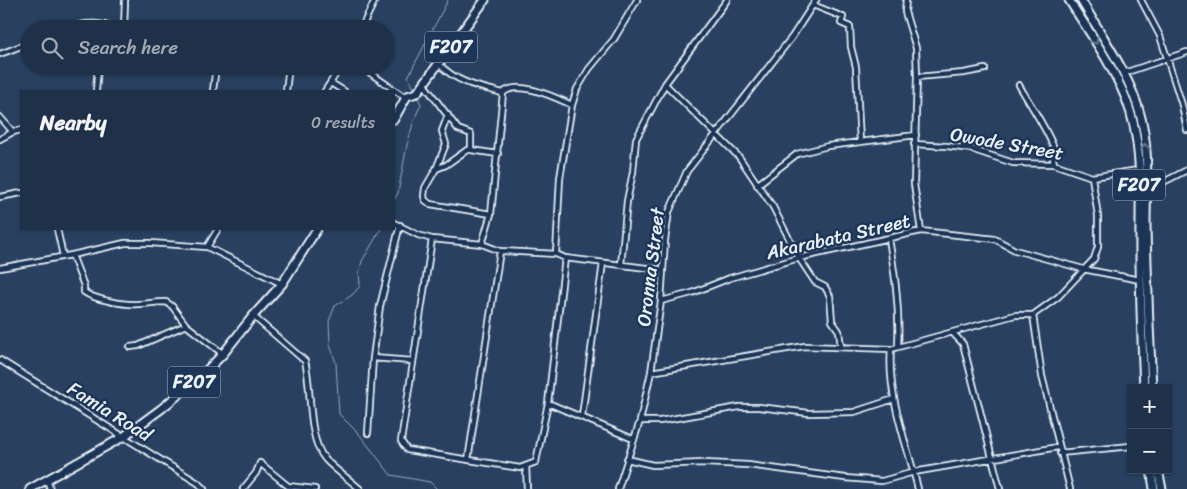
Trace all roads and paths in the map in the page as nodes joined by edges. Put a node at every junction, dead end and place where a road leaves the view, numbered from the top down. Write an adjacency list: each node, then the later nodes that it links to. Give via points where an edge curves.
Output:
1 (125, 0): 11 (street)
2 (375, 0): 12 (street)
3 (485, 0): 17 (main road, F207)
4 (637, 0): 37 (street, via 614,39 576,89)
5 (727, 0): 27 (street)
6 (906, 0): 25 (street, via 916,48)
7 (1069, 0): 54 (main road, F207, one-way to 54, via 1126,100 1135,132)
8 (1081, 0): 19 (main road, F207)
9 (1141, 0): 16 (street)
10 (815, 2): 45 (street, Oronna Street, via 792,37); 48 (street, via 843,18 841,23 850,27 856,66)
11 (124, 20)
12 (365, 20)
13 (20, 46): 15 (street)
14 (1187, 52): 16 (street)
15 (0, 54)
16 (1168, 59): 19 (street); 38 (street)
17 (439, 64): 29 (main road, F207); 35 (street, via 464,83)
18 (985, 69): 25 (street)
19 (1124, 73): 58 (main road, F207, one-way to 19, via 1141,116)
20 (97, 75): 30 (street)
21 (215, 75): 31 (street)
22 (288, 75): 32 (street)
23 (336, 75): 26 (street)
24 (374, 75): 36 (street)
25 (917, 77): 46 (street)
26 (331, 83): 33 (street); 34 (street)
27 (665, 84): 45 (street); 79 (street, via 636,139)
28 (1019, 85): 52 (street, via 1048,133 1054,148)
29 (422, 86): 36 (main road, F207, via 418,93); 39 (street, via 426,86)
30 (96, 90)
31 (213, 90)
32 (286, 90)
33 (326, 90)
34 (342, 90)
35 (502, 93): 37 (street, via 512,88 537,91); 51 (street)
36 (407, 97): 40 (main road)
37 (572, 105): 73 (street, via 560,178)
38 (1184, 105): 43 (street)
39 (448, 115): 50 (street, via 458,129 471,134); 53 (street, via 442,131 446,144)
40 (395, 117)
41 (0, 118): 44 (street)
42 (20, 130): 44 (street)
43 (1187, 130)
44 (13, 132): 47 (street)
45 (716, 133): 57 (street, via 739,157); 82 (street, Oronna Street, via 687,171 669,212)
46 (916, 135): 48 (street); 49 (street)
47 (0, 139)
48 (860, 142): 57 (street, via 796,154)
49 (914, 144): 52 (street, Owode Street, via 971,149 1013,163); 67 (street, via 914,184)
50 (471, 150): 51 (street); 53 (street)
51 (498, 154): 61 (street)
52 (1054, 164): 56 (street, Owode Street)
53 (436, 169): 61 (street, via 426,188 425,200 430,204)
54 (1139, 170): 56 (street, Owode Street); 83 (main road, F207)
55 (1187, 170): 58 (street)
56 (1092, 177): 81 (street, via 1098,216 1098,247 1094,259)
57 (757, 185): 77 (street, via 773,207)
58 (1146, 191): 100 (main road, F207)
59 (20, 192): 60 (street)
60 (0, 196)
61 (491, 214): 70 (street)
62 (395, 223): 63 (street)
63 (400, 225): 68 (street); 95 (street, via 380,306)
64 (57, 230): 75 (street)
65 (217, 230): 71 (street)
66 (316, 230): 84 (main road, F207)
67 (921, 231): 69 (street, Akarabata Street); 81 (street, Akarabata Street, via 995,240 1015,250)
68 (432, 239): 70 (street); 97 (street)
69 (888, 239): 77 (street, Akarabata Street); 90 (street, via 897,303)
70 (482, 244): 72 (street)
71 (207, 247): 74 (street, via 126,244); 84 (street)
72 (500, 251): 73 (street); 112 (street)
73 (556, 254): 76 (street)
74 (72, 255): 75 (street); 88 (street, via 84,292 110,301 137,304 166,302)
75 (63, 256): 80 (street)
76 (565, 258): 78 (street); 102 (street)
77 (799, 258): 85 (street, Akarabata Street); 92 (street, via 830,296 832,321 839,331)
78 (602, 262): 79 (street); 103 (street)
79 (620, 264): 82 (street)
80 (0, 268)
81 (1083, 269): 83 (street, Akarabata Street); 86 (street, via 1058,297)
82 (663, 270): 85 (street, Oronna Street)
83 (1140, 280): 99 (main road, F207)
84 (282, 284): 87 (main road, F207)
85 (661, 301): 98 (street, Oronna Street)
86 (1033, 314): 89 (street, via 1015,315); 109 (street, via 1042,376)
87 (253, 316): 94 (main road, F207); 124 (street, via 305,361 317,446 324,458)
88 (186, 325): 91 (street); 94 (street)
89 (953, 333): 90 (street); 111 (street, via 963,344)
90 (898, 346): 93 (street)
91 (130, 347)
92 (841, 347): 93 (street); 98 (street, via 805,346)
93 (891, 349): 101 (street, via 889,370)
94 (223, 354): 106 (main road, F207, via 174,399)
95 (373, 358): 97 (street); 105 (street)
96 (0, 360): 106 (street, Famia Road)
97 (412, 361): 112 (street, via 402,446 407,450)
98 (651, 372): 104 (street, Oronna Street)
99 (1144, 384)
100 (1152, 384)
101 (894, 399): 104 (street, via 854,412 809,413 739,407 660,421); 115 (street)
102 (548, 403): 103 (street); 114 (street, via 536,462)
103 (582, 416): 107 (street)
104 (640, 421): 107 (street, Oronna Street)
105 (368, 433)
106 (123, 437): 118 (main road, F207); 121 (street, Famia Road)
107 (633, 439): 113 (street, Oronna Street)
108 (1127, 446): 110 (street)
109 (1058, 447): 110 (street); 111 (street)
110 (1060, 453): 129 (street)
111 (992, 459): 115 (street); 128 (street)
112 (468, 460): 114 (street, via 520,468)
113 (627, 460): 115 (street, via 653,465 704,463 748,466 882,481); 126 (street, Oronna Street)
114 (526, 466): 125 (street)
115 (914, 472): 127 (street)
116 (1152, 474): 130 (main road)
117 (1159, 474): 131 (main road)
118 (47, 479): 119 (main road, F207); 120 (street)
119 (30, 489)
120 (50, 489)
121 (204, 489)
122 (243, 489): 123 (street, via 256,474 260,463 288,486)
123 (315, 489)
124 (360, 489)
125 (527, 489)
126 (618, 489)
127 (918, 489)
128 (1000, 489)
129 (1070, 489)
130 (1154, 489)
131 (1162, 489)

